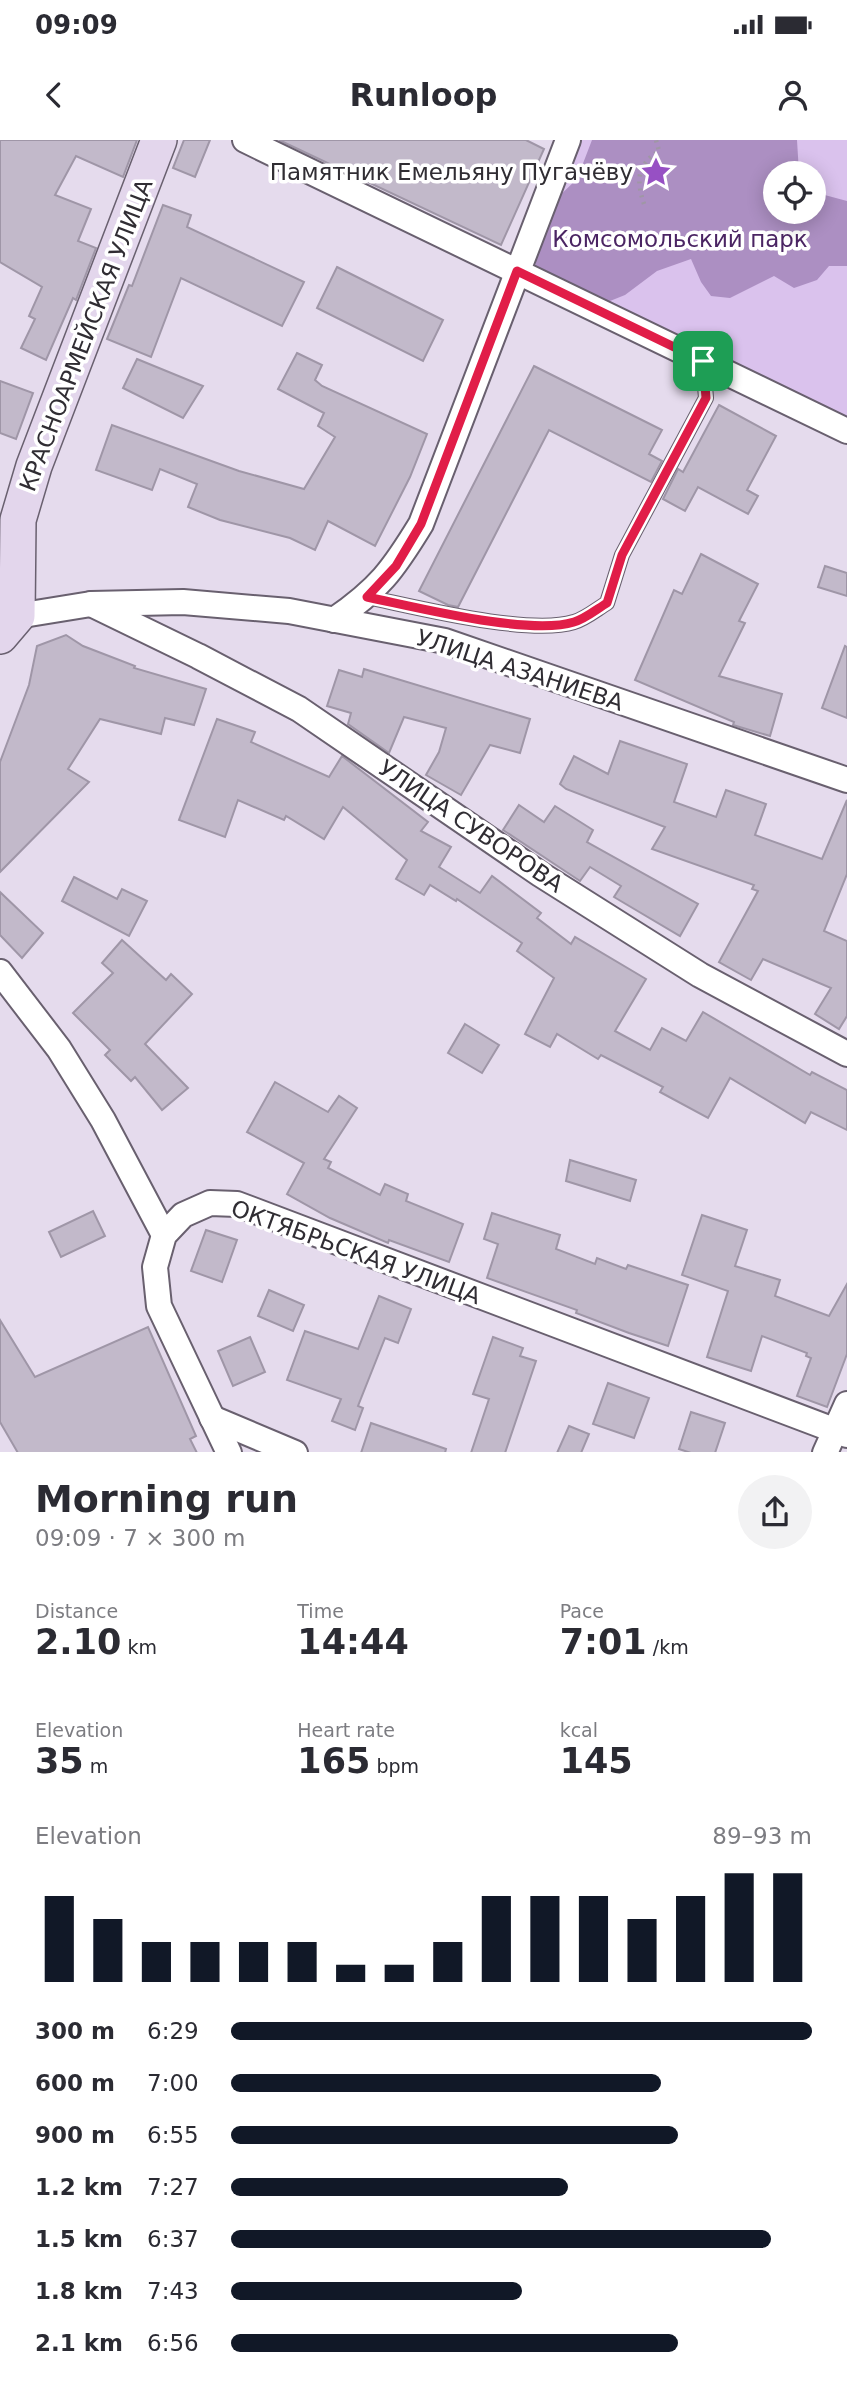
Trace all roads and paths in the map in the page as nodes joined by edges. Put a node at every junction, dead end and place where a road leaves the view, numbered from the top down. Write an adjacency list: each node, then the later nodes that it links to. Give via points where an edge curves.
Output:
1 (159, 140): 9 (street, КРАСНОАРМЕЙСКАЯ УЛИЦА, via 34,467)
2 (245, 140): 6 (street)
3 (568, 140): 6 (street)
4 (656, 140): 5 (path, via 659,151 645,159 638,174)
5 (644, 204)
6 (517, 271): 7 (street); 10 (street, via 421,524 396,566)
7 (703, 361): 8 (street); 10 (lane, via 706,398 622,555 607,603 576,622 549,626 454,615)
8 (847, 430)
9 (9, 511): 13 (street, КРАСНОАРМЕЙСКАЯ УЛИЦА)
10 (367, 597): 12 (street)
11 (92, 604): 12 (street, УЛИЦА АЗАНИЕВА, via 183,602 289,611); 13 (street, УЛИЦА АЗАНИЕВА); 16 (street, УЛИЦА СУВОРОВА, via 299,709 540,874 700,975)
12 (334, 620): 14 (street, УЛИЦА АЗАНИЕВА, via 445,641)
13 (8, 626)
14 (847, 779)
15 (0, 972): 17 (street, via 59,1049 103,1120)
16 (847, 1054)
17 (164, 1236): 19 (street, via 155,1267 159,1306); 20 (street, ОКТЯБРЬСКАЯ УЛИЦА, via 183,1215 210,1203 237,1204)
18 (847, 1404): 20 (street)
19 (212, 1418): 21 (street); 22 (street)
20 (836, 1439)
21 (229, 1452)
22 (295, 1452)

